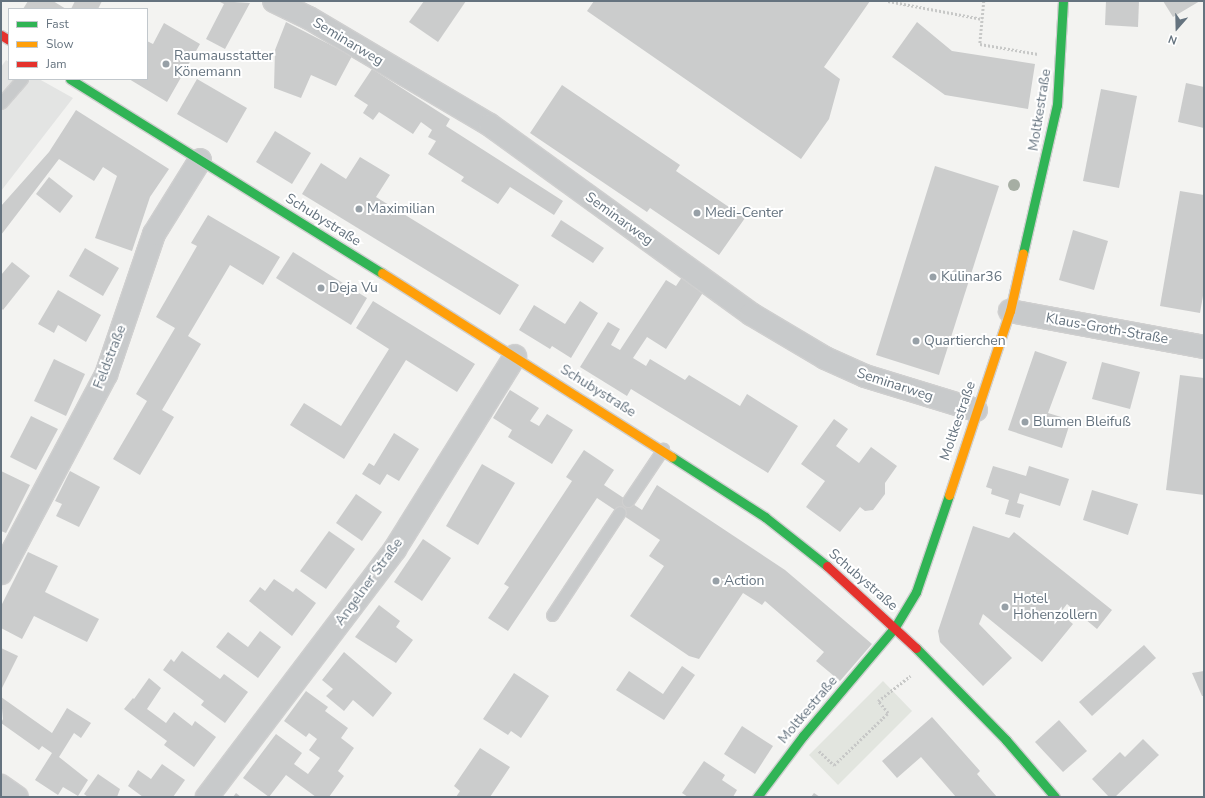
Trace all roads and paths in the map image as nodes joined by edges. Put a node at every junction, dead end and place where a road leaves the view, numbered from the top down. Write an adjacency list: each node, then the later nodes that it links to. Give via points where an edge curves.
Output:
1 (274, 1): 14 (street, Seminarweg, via 309,18 490,125 751,314 825,358 865,376)
2 (888, 1): 5 (path)
3 (984, 1): 5 (path)
4 (1063, 1): 6 (street, Moltkestraße)
5 (982, 19): 6 (path, via 980,44)
6 (1062, 58): 11 (street, Moltkestraße, via 1057,105)
7 (21, 80): 9 (lane)
8 (72, 80): 10 (street, Schubystraße)
9 (1, 103)
10 (200, 160): 13 (street, Schubystraße); 18 (street, Feldstraße, via 154,234 106,375)
11 (1010, 311): 12 (street, Klaus-Groth-Straße); 14 (street, Moltkestraße)
12 (1204, 347)
13 (515, 356): 15 (street, Schubystraße); 25 (street, Angelner Straße, via 395,549)
14 (976, 410): 20 (street, Moltkestraße, via 916,592)
15 (663, 449): 16 (lane); 20 (street, Schubystraße, via 765,517 837,574)
16 (628, 501)
17 (620, 512): 19 (lane)
18 (1, 573)
19 (552, 615)
20 (895, 627): 21 (street, Schubystraße); 22 (street, Moltkestraße)
21 (927, 662): 22 (path, via 878,701 888,713 834,765); 27 (street, Schubystraße, via 1006,740)
22 (803, 736): 26 (street, Moltkestraße)
23 (1, 786): 24 (street)
24 (17, 797)
25 (208, 797)
26 (757, 797)
27 (1055, 797)

